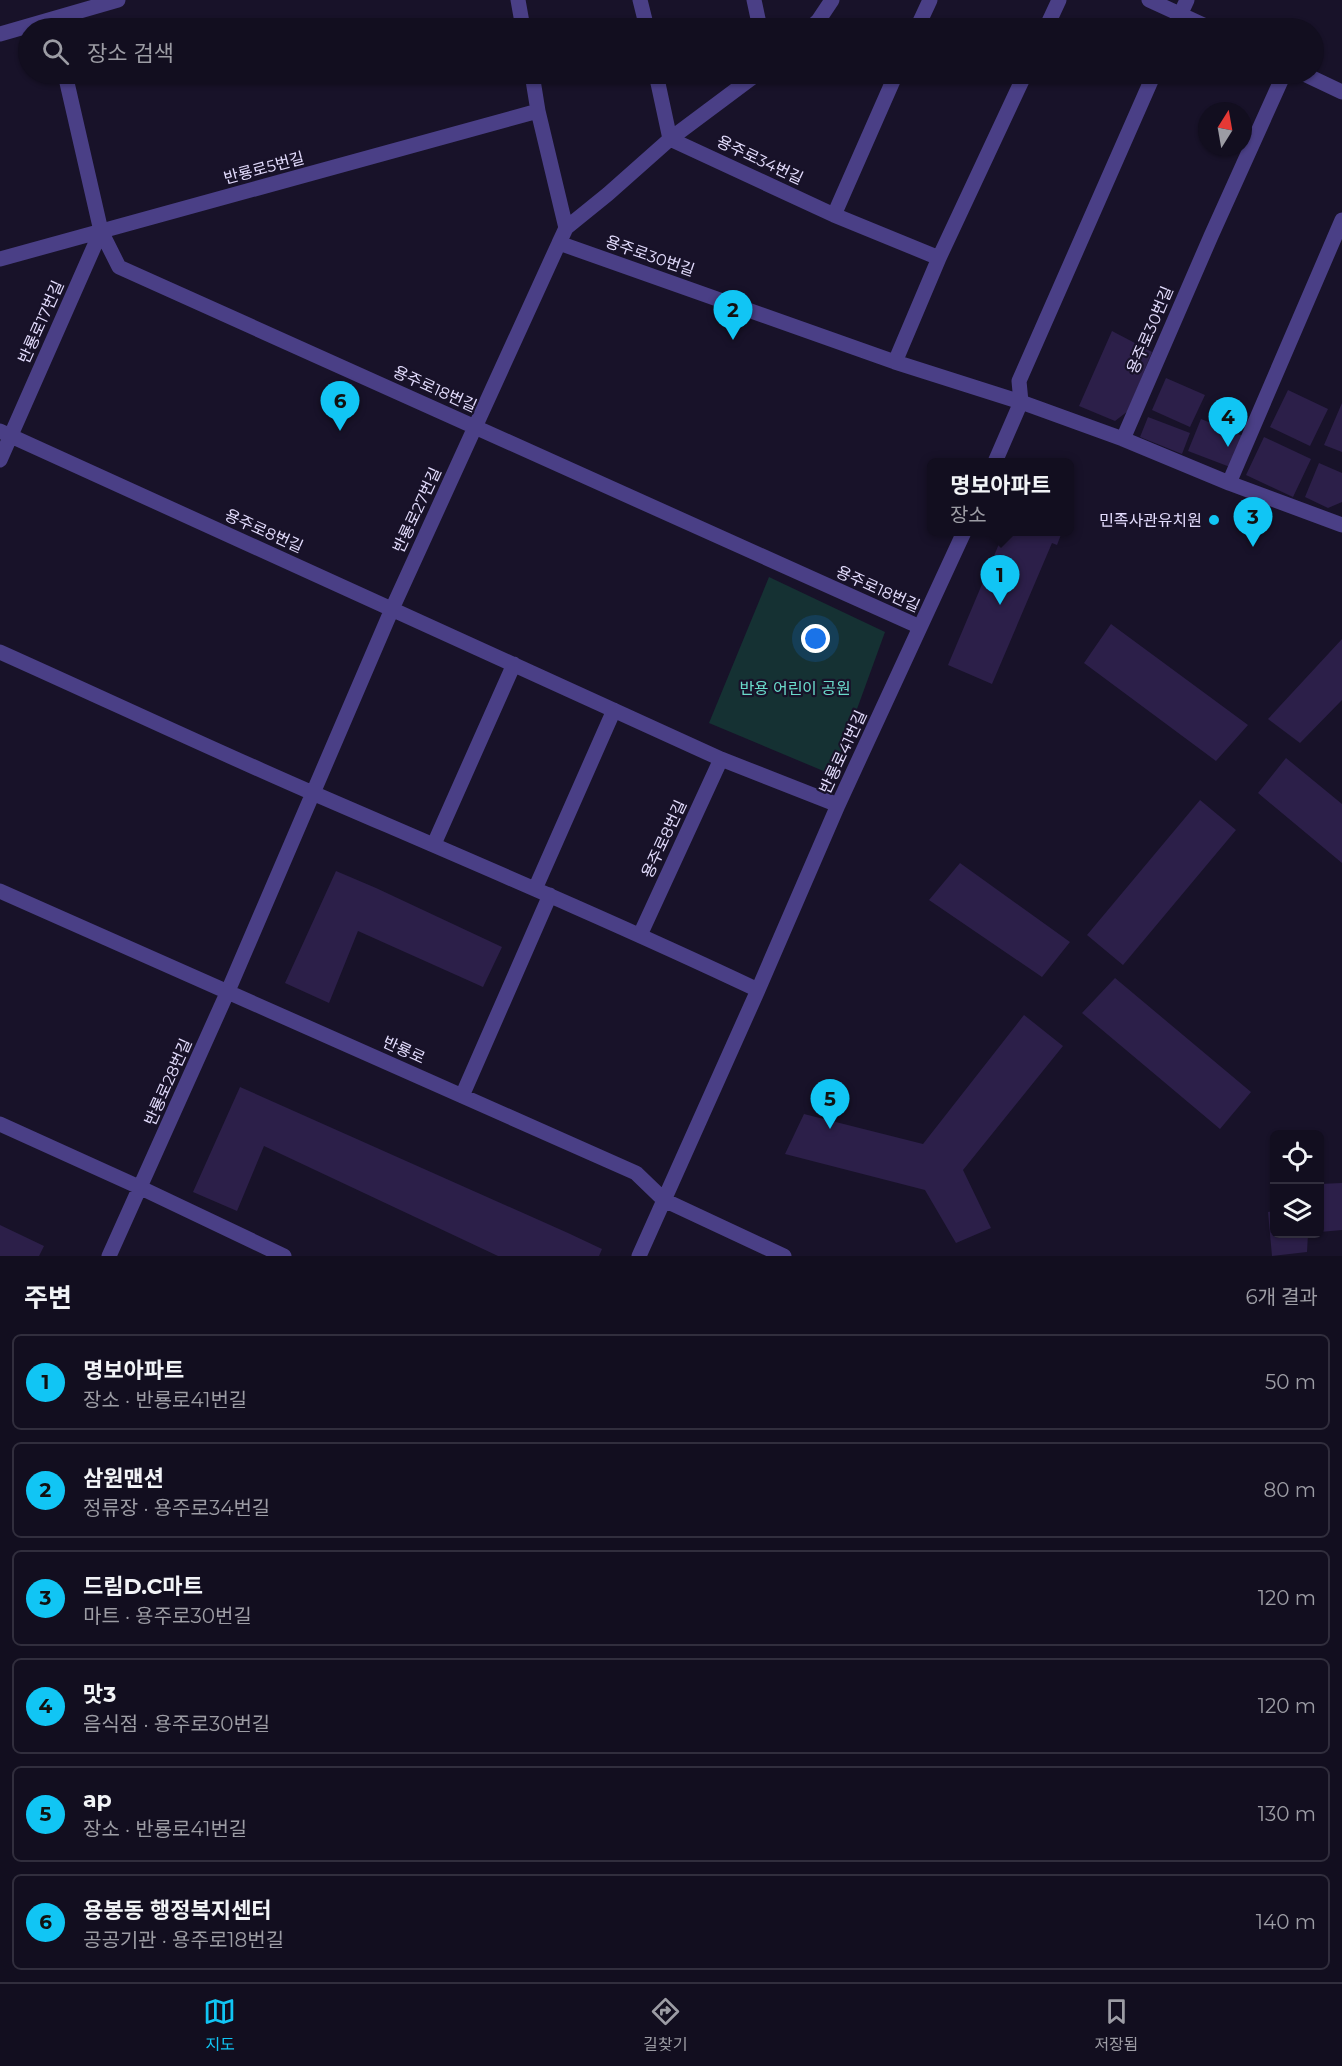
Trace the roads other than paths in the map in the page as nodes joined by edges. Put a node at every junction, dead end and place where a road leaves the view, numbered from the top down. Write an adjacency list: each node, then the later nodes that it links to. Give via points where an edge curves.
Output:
1 (115, 0): 10 (street)
2 (518, 0): 11 (street)
3 (640, 0): 12 (street)
4 (754, 0): 13 (street)
5 (832, 0): 14 (street)
6 (930, 0): 15 (street)
7 (1059, 0): 16 (street)
8 (1149, 0): 17 (street)
9 (1187, 0): 18 (street)
10 (69, 18)
11 (521, 18)
12 (644, 18)
13 (758, 18)
14 (820, 18)
15 (922, 18)
16 (1051, 18)
17 (1172, 18)
18 (1179, 18)
19 (18, 31): 20 (street)
20 (0, 34)
21 (1324, 83): 30 (street)
22 (67, 84): 36 (street, 용주로18번길)
23 (533, 84): 31 (street)
24 (658, 84): 32 (street)
25 (744, 84): 32 (street)
26 (892, 84): 33 (street)
27 (1020, 84): 38 (street)
28 (1150, 84): 41 (street, via 1019,381)
29 (1279, 84): 44 (street, 용주로30번길)
30 (1342, 92)
31 (538, 111): 35 (street); 36 (street, 반룡로5번길)
32 (670, 139): 33 (street, 용주로34번길); 35 (street)
33 (834, 215): 38 (street, 용주로34번길)
34 (1342, 220): 47 (street)
35 (566, 228): 37 (street)
36 (101, 231): 39 (street, 반룡로5번길); 42 (street, 용주로18번길, via 119,267); 43 (street, 반룡로17번길)
37 (559, 243): 40 (street, 용주로30번길); 42 (street, 반룡로27번길)
38 (939, 258): 40 (street)
39 (0, 259)
40 (894, 362): 41 (street, 용주로30번길)
41 (1021, 402): 44 (street, 용주로30번길); 45 (street)
42 (475, 426): 50 (street, 반룡로27번길); 51 (street, 용주로18번길)
43 (5, 434): 46 (street, 반룡로17번길); 50 (street, 용주로8번길)
44 (1123, 439): 47 (street, 용주로30번길)
45 (997, 458)
46 (0, 460)
47 (1229, 483): 48 (street, 용주로30번길)
48 (1342, 525)
49 (962, 536): 51 (street, 반룡로41번길)
50 (392, 609): 53 (street, 용주로8번길); 56 (street, 반룡로27번길)
51 (920, 627): 57 (street, 반룡로41번길)
52 (0, 652): 56 (street)
53 (514, 664): 54 (street, 용주로8번길); 58 (street)
54 (614, 710): 55 (street, 용주로8번길); 59 (street)
55 (721, 759): 57 (street, 용주로8번길); 62 (street, 용주로8번길)
56 (313, 793): 58 (street); 64 (street, 반룡로27번길)
57 (838, 805): 63 (street, 반룡로41번길)
58 (434, 844): 59 (street)
59 (535, 889): 61 (street)
60 (0, 891): 64 (street, 반룡로)
61 (550, 895): 62 (street); 65 (street)
62 (640, 934): 63 (street)
63 (758, 990): 68 (street, 반룡로41번길)
64 (228, 991): 65 (street, 반룡로); 67 (street, 반룡로28번길)
65 (462, 1096): 68 (street, 반룡로, via 636,1173)
66 (0, 1125): 67 (street)
67 (140, 1188): 69 (street, 반룡로28번길); 70 (street)
68 (664, 1200): 71 (street, 반룡로41번길); 72 (street, 반룡로)
69 (108, 1256)
70 (284, 1256)
71 (639, 1256)
72 (784, 1256)

